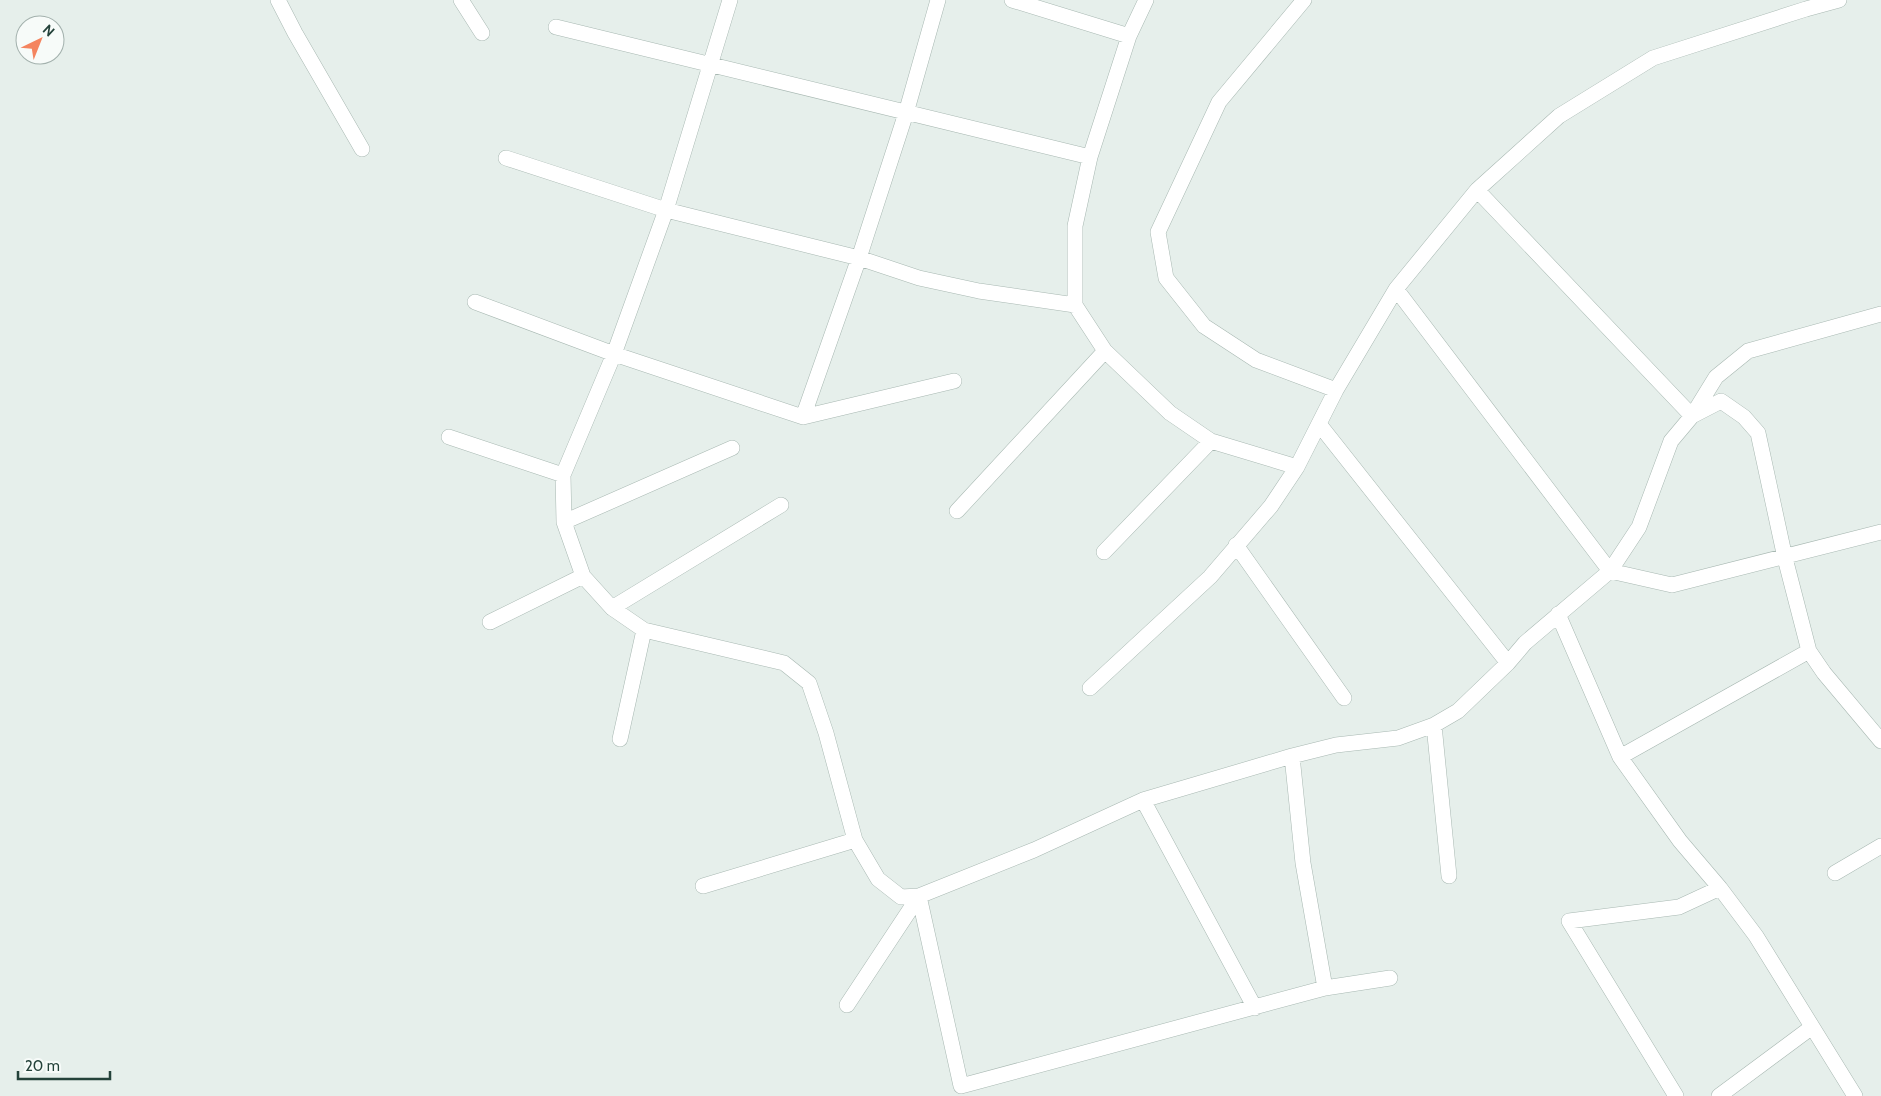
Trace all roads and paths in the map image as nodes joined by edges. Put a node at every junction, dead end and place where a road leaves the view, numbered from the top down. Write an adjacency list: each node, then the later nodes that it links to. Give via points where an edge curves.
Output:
1 (278, 0): 14 (street)
2 (461, 0): 10 (street)
3 (730, 0): 12 (street)
4 (938, 0): 13 (street)
5 (1012, 0): 11 (street)
6 (1146, 0): 11 (street)
7 (1304, 0): 27 (street, via 1220,102 1158,232 1166,278 1204,326 1256,360)
8 (1839, 0): 17 (street, via 1653,58 1559,116)
9 (556, 27): 12 (street)
10 (482, 33)
11 (1129, 36): 15 (street)
12 (709, 63): 13 (street); 18 (street)
13 (906, 113): 15 (street); 19 (street)
14 (362, 148)
15 (1090, 157): 22 (street, via 1075,226)
16 (506, 158): 18 (street)
17 (1477, 190): 20 (street); 28 (street)
18 (666, 210): 19 (street); 25 (street)
19 (859, 258): 22 (street, via 919,278 979,291); 29 (street)
20 (1396, 289): 27 (street); 43 (street)
21 (475, 302): 25 (street)
22 (1075, 305): 24 (street)
23 (1881, 314): 28 (street, via 1748,351 1716,377)
24 (1105, 351): 32 (street, via 1170,412); 37 (street)
25 (614, 354): 29 (street); 35 (street)
26 (954, 380): 29 (street)
27 (1336, 390): 30 (street)
28 (1692, 416): 42 (street, via 1721,402 1744,417 1758,433); 43 (street, via 1672,441 1639,526)
29 (803, 418)
30 (1319, 424): 34 (street); 50 (street)
31 (449, 437): 35 (street)
32 (1211, 441): 34 (street); 41 (street)
33 (732, 448): 38 (street)
34 (1297, 467): 40 (street, via 1270,506)
35 (563, 476): 38 (street)
36 (781, 505): 45 (street)
37 (957, 511)
38 (564, 522): 44 (street)
39 (1881, 532): 42 (street)
40 (1236, 545): 51 (street, via 1210,577); 52 (street)
41 (1104, 552)
42 (1785, 558): 43 (street, via 1672,585); 49 (street)
43 (1610, 571): 46 (street)
44 (583, 576): 45 (street); 47 (street)
45 (612, 608): 48 (street)
46 (1558, 614): 50 (street, via 1525,642); 57 (street)
47 (490, 622)
48 (644, 630): 54 (street); 59 (street, via 784,663 809,682)
49 (1809, 651): 55 (street); 57 (street)
50 (1508, 663): 53 (street, via 1458,711)
51 (1090, 688)
52 (1344, 698)
53 (1434, 725): 56 (street, via 1398,738 1336,745); 62 (street)
54 (620, 739)
55 (1881, 741)
56 (1292, 756): 58 (street); 67 (street, via 1304,863)
57 (1620, 758): 64 (street, via 1680,841)
58 (1143, 800): 65 (street, via 1034,850); 69 (street)
59 (855, 840): 63 (street); 65 (street, via 878,879 901,897)
60 (1881, 846): 61 (street)
61 (1835, 873)
62 (1449, 876)
63 (703, 886)
64 (1720, 888): 70 (street, via 1756,936); 71 (street, via 1679,907 1569,921)
65 (919, 896): 68 (street); 69 (street, via 961,1086)
66 (1390, 978): 67 (street)
67 (1325, 988): 69 (street)
68 (847, 1005)
69 (1255, 1008)
70 (1812, 1028): 72 (street); 73 (street)
71 (1676, 1096)
72 (1719, 1096)
73 (1855, 1096)

